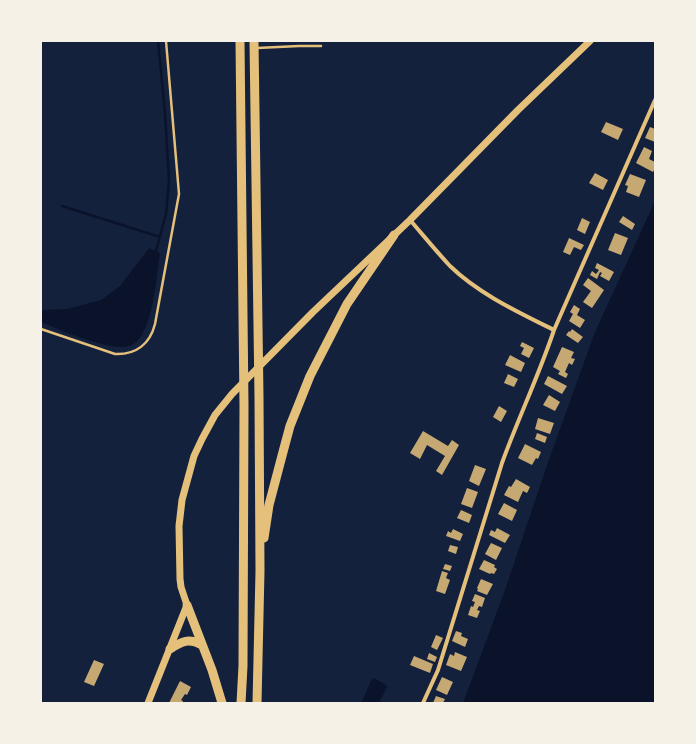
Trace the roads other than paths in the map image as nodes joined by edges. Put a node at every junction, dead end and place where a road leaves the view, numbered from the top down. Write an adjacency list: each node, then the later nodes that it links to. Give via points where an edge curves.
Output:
1 (166, 41): 9 (lane, via 179,194 152,335 145,344 122,355)
2 (240, 41): 17 (highway, via 244,406)
3 (590, 41): 7 (main road)
4 (254, 45): 5 (lane); 11 (highway)
5 (321, 46)
6 (655, 100): 10 (street)
7 (410, 220): 8 (main road); 10 (street, via 465,278 502,304)
8 (394, 235): 11 (highway, via 347,304 318,358 290,426 269,505); 12 (main road, via 232,394 210,422 194,456 179,514 180,579)
9 (41, 329)
10 (554, 330): 19 (street, via 502,463 438,670)
11 (260, 571): 18 (highway)
12 (187, 605): 13 (highway); 14 (main road)
13 (202, 645): 14 (highway, via 194,640 181,642); 16 (highway)
14 (170, 649): 15 (main road)
15 (148, 703)
16 (222, 703)
17 (241, 703)
18 (257, 703)
19 (423, 703)

